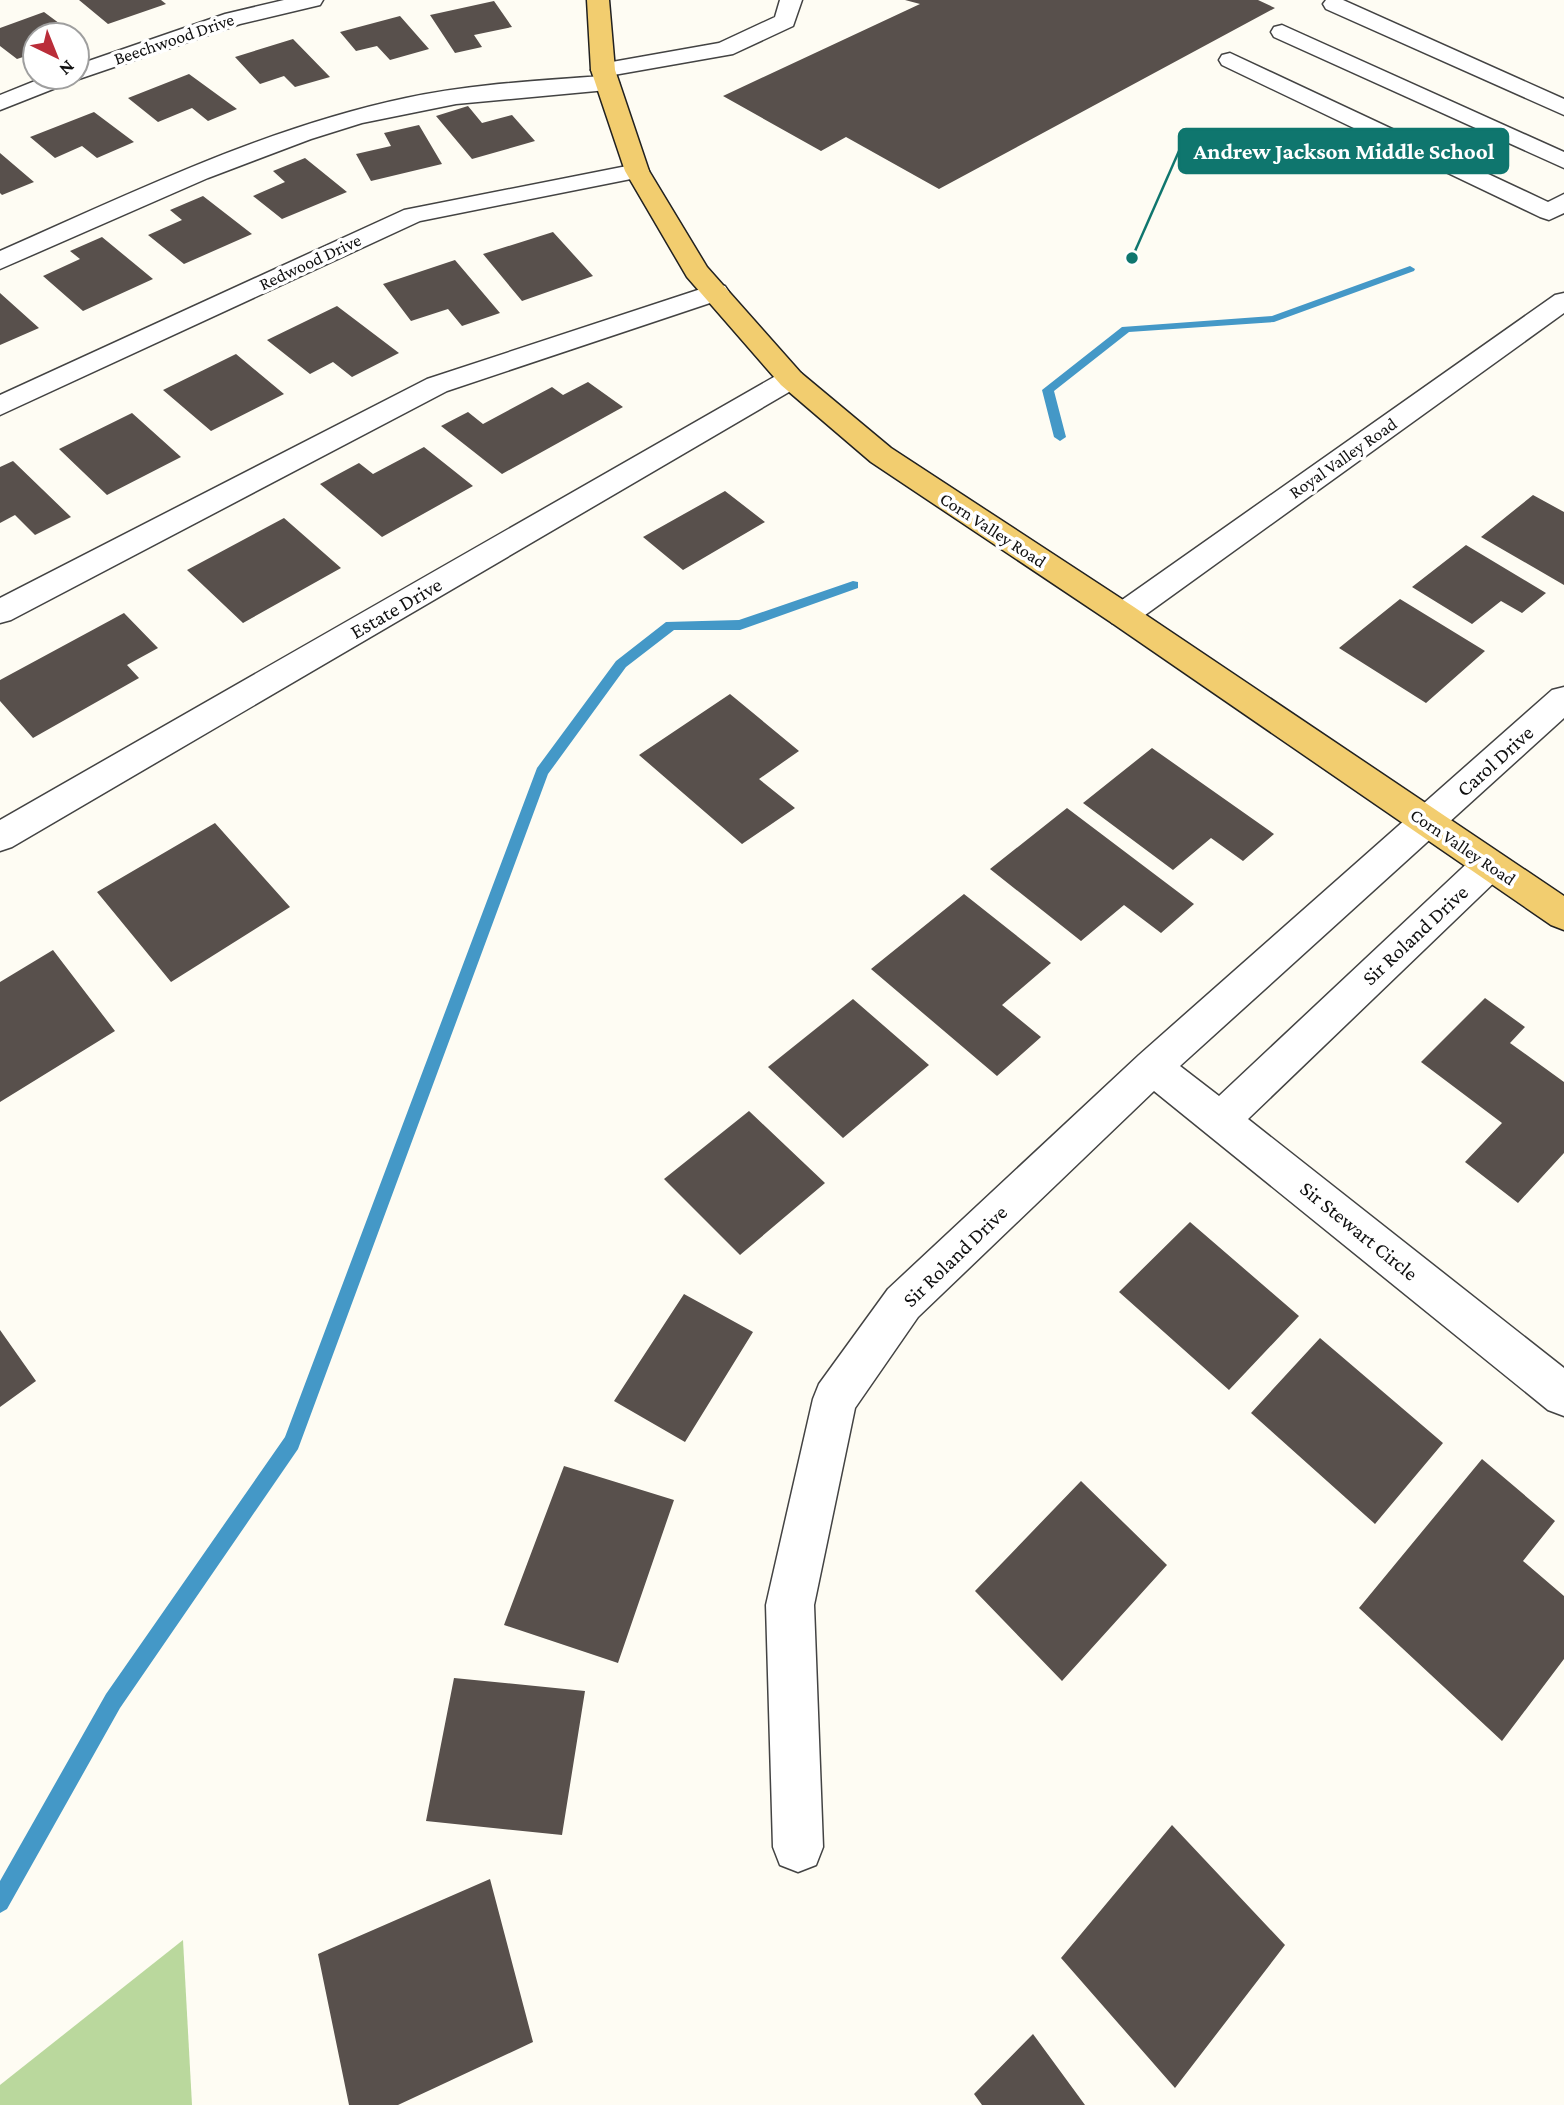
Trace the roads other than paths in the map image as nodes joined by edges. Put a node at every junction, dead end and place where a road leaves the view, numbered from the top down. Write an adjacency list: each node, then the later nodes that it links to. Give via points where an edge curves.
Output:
1 (312, 0): 7 (street, Beechwood Drive, via 233,19)
2 (598, 0): 8 (main road, Corn Valley Road)
3 (791, 0): 8 (street, via 785,21 725,49)
4 (1334, 4): 11 (street)
5 (1282, 32): 12 (street)
6 (1230, 60): 14 (street, via 1549,212)
7 (91, 68)
8 (605, 77): 13 (main road, Corn Valley Road); 15 (street, via 406,105 292,138)
9 (30, 91): 10 (street)
10 (0, 103)
11 (1564, 108)
12 (1564, 160)
13 (637, 171): 16 (main road, Corn Valley Road, via 696,271); 19 (street, Redwood Drive, via 413,215)
14 (1564, 202)
15 (0, 261)
16 (716, 292): 18 (main road, Corn Valley Road); 20 (street, via 437,385)
17 (1564, 301): 21 (street, Royal Valley Road)
18 (792, 379): 21 (main road, Corn Valley Road, via 881,455); 24 (street, Estate Drive)
19 (0, 406)
20 (0, 611)
21 (1123, 615): 23 (main road, Corn Valley Road)
22 (1564, 699): 23 (street, Carol Drive)
23 (1426, 823): 25 (main road, Corn Valley Road); 27 (street, Sir Roland Drive)
24 (0, 837)
25 (1489, 865): 26 (main road, Corn Valley Road); 28 (street, Sir Roland Drive)
26 (1564, 915)
27 (1153, 1067): 28 (street, Sir Stewart Circle); 30 (street, Sir Roland Drive, via 903,1303 835,1399 790,1605)
28 (1220, 1119): 29 (street, Sir Stewart Circle)
29 (1564, 1395)
30 (798, 1847)

